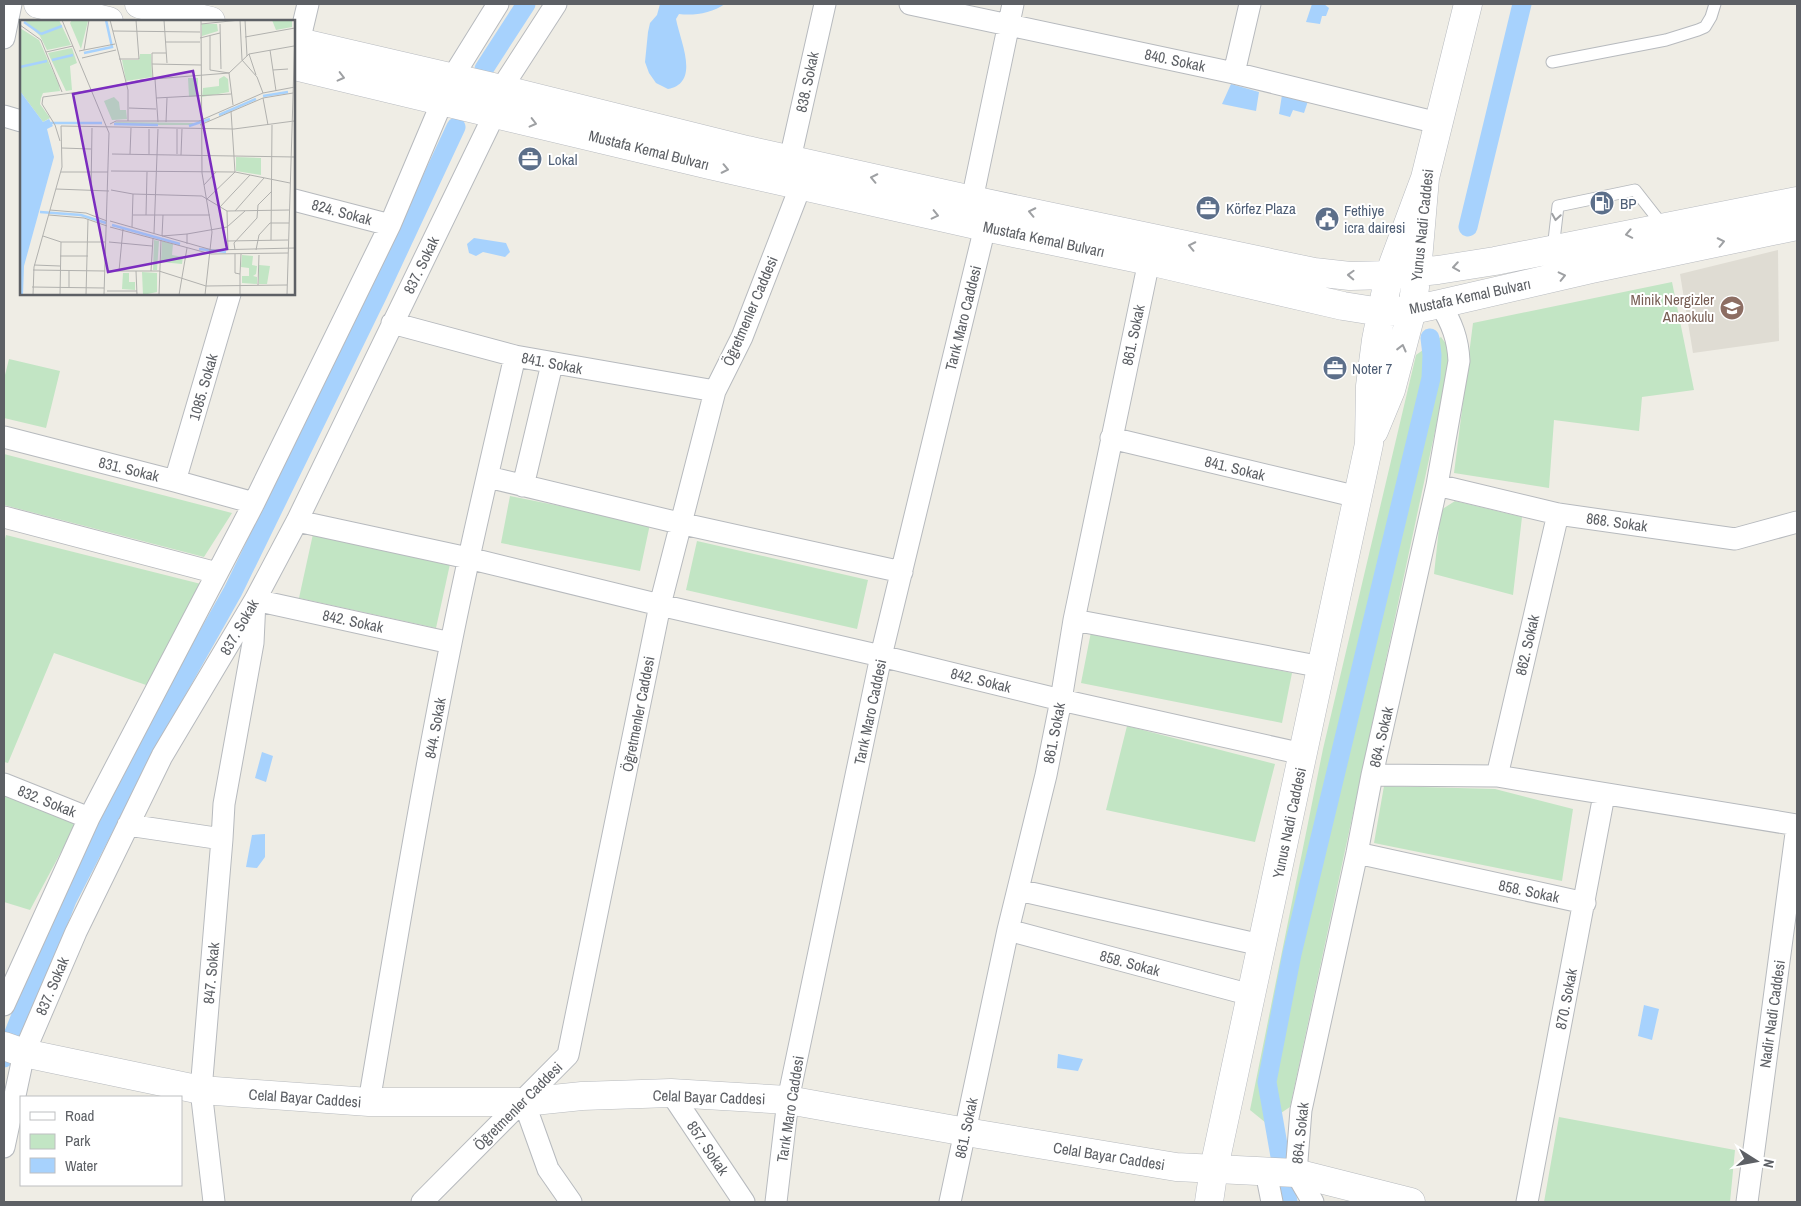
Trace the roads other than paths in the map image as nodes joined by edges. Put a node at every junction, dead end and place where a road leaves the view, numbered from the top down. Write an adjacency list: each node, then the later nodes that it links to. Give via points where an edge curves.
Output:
1 (11, 4): 16 (street)
2 (38, 4): 13 (main road)
3 (139, 4): 14 (main road)
4 (308, 4): 17 (street)
5 (498, 4): 20 (street)
6 (556, 4): 21 (street, 837. Sokak)
7 (825, 4): 25 (street, 838. Sokak)
8 (910, 4): 15 (street, 840. Sokak)
9 (1013, 4): 15 (street)
10 (1250, 4): 19 (street)
11 (1468, 4): 24 (main road, Yunus Nadi Caddesi)
12 (1715, 4): 18 (lane, via 1705,27 1698,30 1666,40)
13 (105, 20)
14 (207, 20)
15 (1009, 26): 19 (street, 840. Sokak); 29 (street)
16 (4, 38)
17 (295, 58): 20 (main road, Mustafa Kemal Bulvarı)
18 (1552, 62)
19 (1234, 73): 24 (street, 840. Sokak)
20 (447, 90): 21 (main road, Mustafa Kemal Bulvarı); 31 (street)
21 (498, 101): 25 (main road, Mustafa Kemal Bulvarı); 27 (main road, Mustafa Kemal Bulvarı, one-way to 27, via 709,165); 43 (street, 837. Sokak)
22 (4, 116): 23 (street)
23 (20, 121)
24 (1438, 122): 26 (main road, Yunus Nadi Caddesi)
25 (790, 159): 29 (main road, Mustafa Kemal Bulvarı, one-way to 25)
26 (1425, 178): 37 (main road, Yunus Nadi Caddesi); 38 (main road, Yunus Nadi Caddesi)
27 (801, 185): 34 (main road, Mustafa Kemal Bulvarı, one-way to 34); 46 (street, Öğretmenler Caddesi, via 742,337)
28 (295, 200): 31 (street, 824. Sokak)
29 (972, 200): 38 (main road, Mustafa Kemal Bulvarı, one-way to 29, via 1350,276 1314,272)
30 (1797, 201): 32 (main road, Mustafa Kemal Bulvarı)
31 (390, 225): 55 (street)
32 (1664, 226): 35 (main road, Mustafa Kemal Bulvarı, one-way to 35); 35 (lane, one-way to 35, via 1635,190 1558,206)
33 (1797, 226): 40 (main road, Mustafa Kemal Bulvarı, one-way to 33)
34 (985, 227): 36 (main road, Mustafa Kemal Bulvarı); 62 (street, Tarık Maro Caddesi)
35 (1552, 249): 37 (main road, Mustafa Kemal Bulvarı, one-way to 37)
36 (1148, 261): 42 (main road, Mustafa Kemal Bulvarı); 48 (street, 861. Sokak)
37 (1417, 272): 38 (main road, Mustafa Kemal Bulvarı); 41 (main road, Yunus Nadi Caddesi)
38 (1389, 275): 42 (main road, Yunus Nadi Caddesi)
39 (230, 295): 51 (street, 1085. Sokak)
40 (1440, 304): 41 (main road, Mustafa Kemal Bulvarı); 52 (street, 864. Sokak, via 1455,330 1459,361)
41 (1412, 310): 42 (main road, Mustafa Kemal Bulvarı); 49 (main road, Yunus Nadi Caddesi, one-way to 41, via 1391,390)
42 (1381, 312): 49 (main road, Yunus Nadi Caddesi, via 1370,386)
43 (392, 323): 44 (street, 841. Sokak); 58 (street, 837. Sokak)
44 (515, 356): 45 (street, 841. Sokak); 50 (street, 844. Sokak)
45 (552, 364): 46 (street, 841. Sokak); 53 (street)
46 (715, 391): 60 (street, Öğretmenler Caddesi)
47 (4, 437): 51 (street, 831. Sokak)
48 (1111, 438): 54 (street, 841. Sokak); 66 (street, 861. Sokak)
49 (1369, 444): 54 (main road, Yunus Nadi Caddesi)
50 (488, 476): 53 (street); 61 (street, 844. Sokak)
51 (175, 481): 55 (street, 831. Sokak)
52 (1437, 485): 56 (street, 868. Sokak); 72 (street, 864. Sokak)
53 (523, 486): 60 (street)
54 (1358, 497): 69 (main road, Yunus Nadi Caddesi)
55 (254, 503): 63 (street)
56 (1558, 514): 59 (street, 868. Sokak, via 1735,539); 73 (street, 862. Sokak)
57 (4, 517): 63 (street)
58 (297, 521): 61 (street, 842. Sokak); 64 (street, 837. Sokak)
59 (1797, 522)
60 (680, 523): 62 (street); 65 (street, Öğretmenler Caddesi)
61 (468, 558): 65 (street, 842. Sokak); 67 (street, 844. Sokak)
62 (902, 572): 68 (street, Tarık Maro Caddesi)
63 (217, 573): 76 (street)
64 (255, 600): 67 (street, 842. Sokak); 77 (street, 837. Sokak, via 162,756); 79 (street, 847. Sokak, via 253,643 224,804)
65 (660, 605): 68 (street, 842. Sokak); 92 (street, Öğretmenler Caddesi, via 568,1056)
66 (1074, 620): 69 (street); 70 (street, 861. Sokak)
67 (451, 643): 91 (street, 844. Sokak)
68 (881, 656): 70 (street, 842. Sokak); 90 (street, Tarık Maro Caddesi)
69 (1322, 667): 71 (main road, Yunus Nadi Caddesi)
70 (1061, 700): 71 (street, 842. Sokak); 81 (street, 861. Sokak)
71 (1303, 754): 84 (main road, Yunus Nadi Caddesi)
72 (1372, 775): 73 (street); 80 (street, 864. Sokak)
73 (1496, 776): 75 (street)
74 (4, 784): 76 (street, 832. Sokak)
75 (1604, 795): 78 (street); 82 (street, 870. Sokak)
76 (89, 818): 86 (street)
77 (128, 825): 79 (street); 87 (street, 837. Sokak)
78 (1797, 826): 109 (street, Nadir Nadi Caddesi)
79 (222, 839): 88 (street, 847. Sokak)
80 (1357, 853): 82 (street, 858. Sokak); 97 (street, 864. Sokak, via 1300,1110)
81 (1018, 890): 83 (street, 861. Sokak); 84 (street)
82 (1585, 903): 108 (street, 870. Sokak)
83 (1008, 930): 85 (street, 858. Sokak); 93 (street, 861. Sokak)
84 (1261, 945): 85 (main road, Yunus Nadi Caddesi)
85 (1251, 995): 95 (main road, Yunus Nadi Caddesi)
86 (4, 1005)
87 (14, 1049): 88 (main road, Celal Bayar Caddesi); 94 (street, 837. Sokak)
88 (201, 1090): 91 (main road, Celal Bayar Caddesi); 98 (street, 847. Sokak)
89 (672, 1093): 90 (main road, Celal Bayar Caddesi); 92 (main road, Celal Bayar Caddesi); 101 (street, 857. Sokak)
90 (788, 1100): 93 (main road, Celal Bayar Caddesi); 102 (street, Tarık Maro Caddesi)
91 (369, 1102): 92 (main road, Celal Bayar Caddesi)
92 (524, 1102): 99 (street, Öğretmenler Caddesi); 100 (street, via 548,1169)
93 (966, 1132): 95 (main road, Celal Bayar Caddesi, via 1176,1167); 103 (street, 861. Sokak)
94 (4, 1147)
95 (1214, 1168): 96 (main road, Celal Bayar Caddesi); 104 (main road, Yunus Nadi Caddesi)
96 (1266, 1172): 97 (main road, Celal Bayar Caddesi); 105 (street)
97 (1295, 1173): 106 (street); 107 (main road, Celal Bayar Caddesi)
98 (214, 1202)
99 (422, 1202)
100 (571, 1202)
101 (744, 1202)
102 (776, 1202)
103 (950, 1202)
104 (1209, 1202)
105 (1272, 1202)
106 (1313, 1202)
107 (1411, 1202)
108 (1527, 1202)
109 (1747, 1202)

